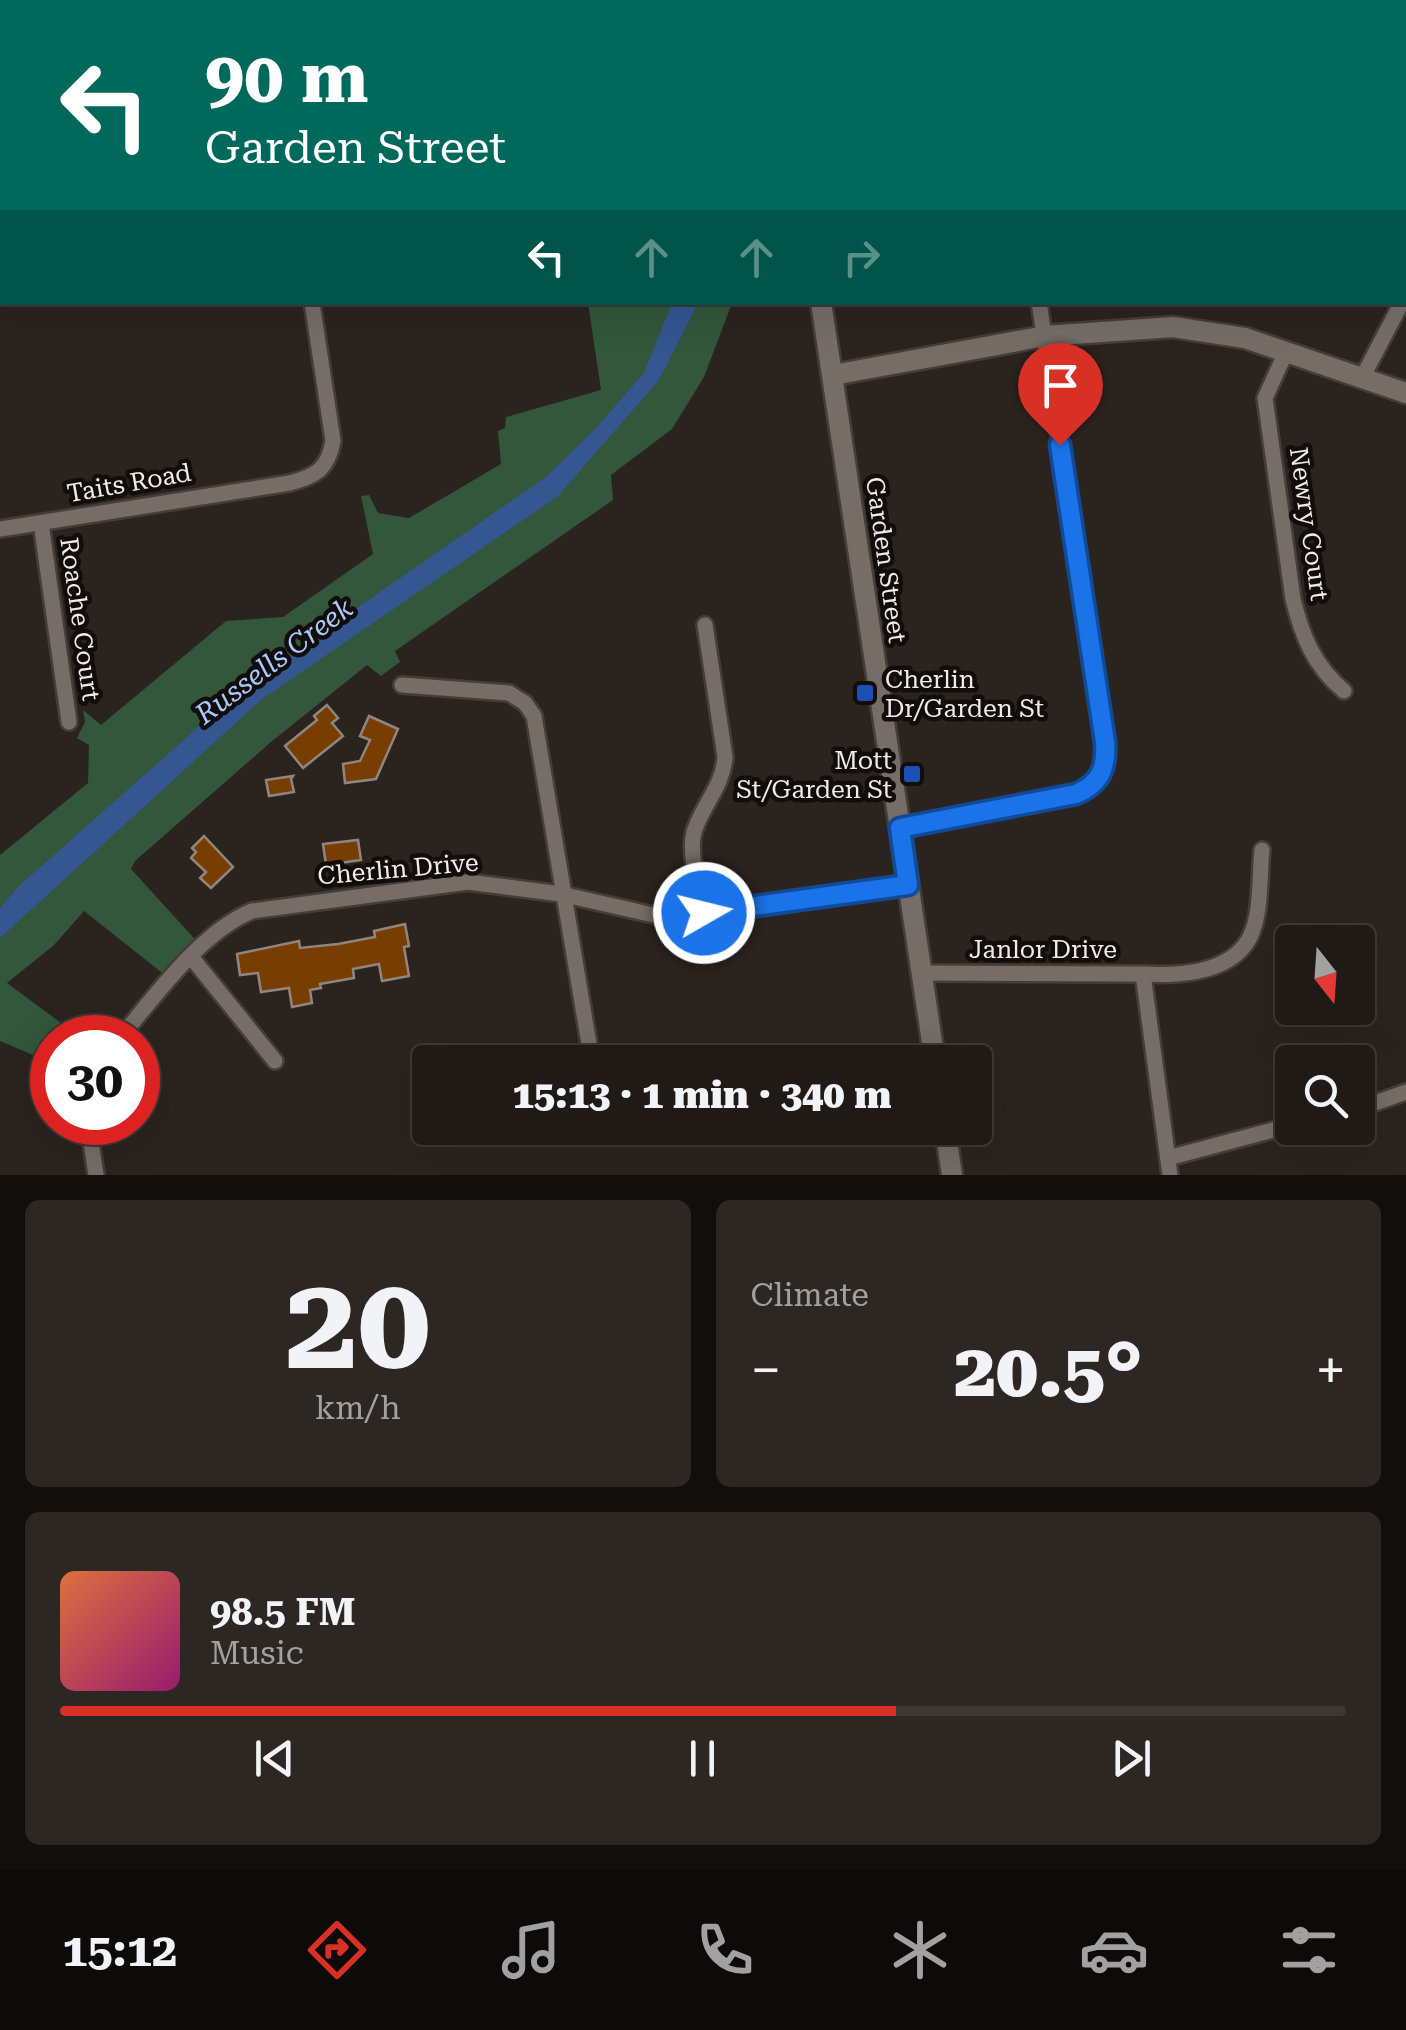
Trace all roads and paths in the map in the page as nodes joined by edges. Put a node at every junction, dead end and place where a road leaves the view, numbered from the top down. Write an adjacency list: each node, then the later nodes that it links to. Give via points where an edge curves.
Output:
1 (312, 305): 10 (street, Taits Road, via 332,428 331,454 319,474)
2 (821, 305): 7 (street, Garden Street)
3 (1039, 305): 5 (street)
4 (1400, 305): 8 (street)
5 (1045, 336): 6 (street, via 1173,326 1245,338); 7 (street); 16 (street, via 1105,742 1103,771 1087,790)
6 (1285, 354): 8 (street); 14 (street, Newry Court, via 1265,398 1293,599 1323,674)
7 (833, 376): 16 (street, Garden Street)
8 (1362, 378): 9 (street)
9 (1406, 394)
10 (42, 523): 11 (street, Taits Road); 15 (street, Roache Court)
11 (0, 527)
12 (704, 625): 20 (street, via 725,757 724,776 694,830)
13 (402, 685): 19 (street, via 510,693 525,703 534,716)
14 (1344, 690)
15 (70, 722)
16 (900, 828): 18 (street, Garden Street)
17 (1262, 850): 23 (street, via 1250,938 1206,970)
18 (908, 885): 20 (street, Cherlin Drive); 22 (street, Garden Street)
19 (561, 894): 20 (street, Cherlin Drive, via 672,918); 21 (street, Cherlin Drive, via 468,882 277,906 230,921); 25 (street)
20 (704, 913)
21 (192, 958): 24 (street, Cherlin Drive); 27 (street)
22 (920, 973): 23 (street, Janlor Drive); 26 (street, Garden Street)
23 (1143, 974): 33 (street, Janlor Drive)
24 (141, 1015)
25 (589, 1045)
26 (931, 1045)
27 (275, 1061)
28 (1406, 1092): 29 (street)
29 (1375, 1103)
30 (1275, 1130): 33 (street)
31 (91, 1145): 34 (street)
32 (948, 1145): 35 (street)
33 (1168, 1158): 36 (street, Janlor Drive)
34 (96, 1175)
35 (952, 1175)
36 (1170, 1175)

